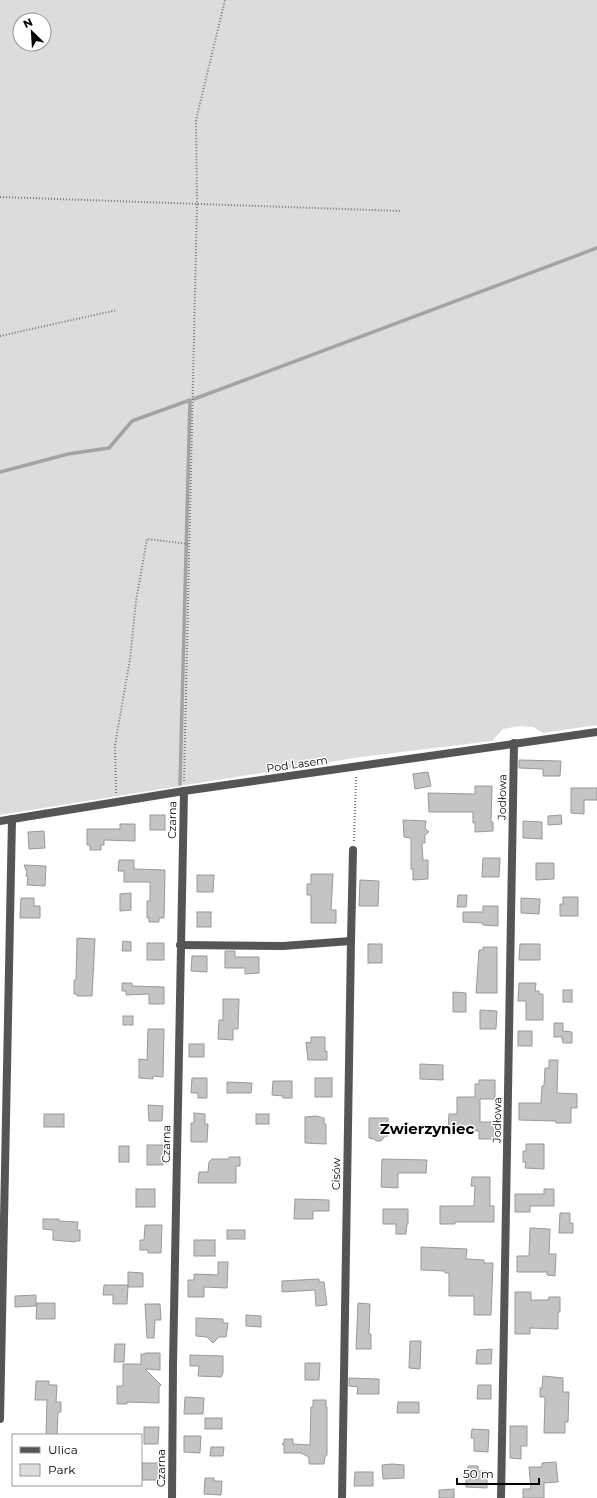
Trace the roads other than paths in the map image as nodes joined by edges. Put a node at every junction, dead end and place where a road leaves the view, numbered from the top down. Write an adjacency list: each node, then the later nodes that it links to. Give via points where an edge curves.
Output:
1 (597, 732): 2 (street, Pod Lasem)
2 (514, 743): 3 (street, Pod Lasem); 12 (street, Jodłowa)
3 (184, 791): 4 (street, Pod Lasem); 8 (street, Czarna)
4 (12, 819): 5 (street, Pod Lasem); 9 (street)
5 (0, 820)
6 (353, 850): 7 (street, Cisów)
7 (350, 941): 8 (street, via 283,946); 11 (street, Cisów)
8 (180, 945): 10 (street, Czarna)
9 (0, 1419)
10 (172, 1498)
11 (342, 1498)
12 (501, 1498)

